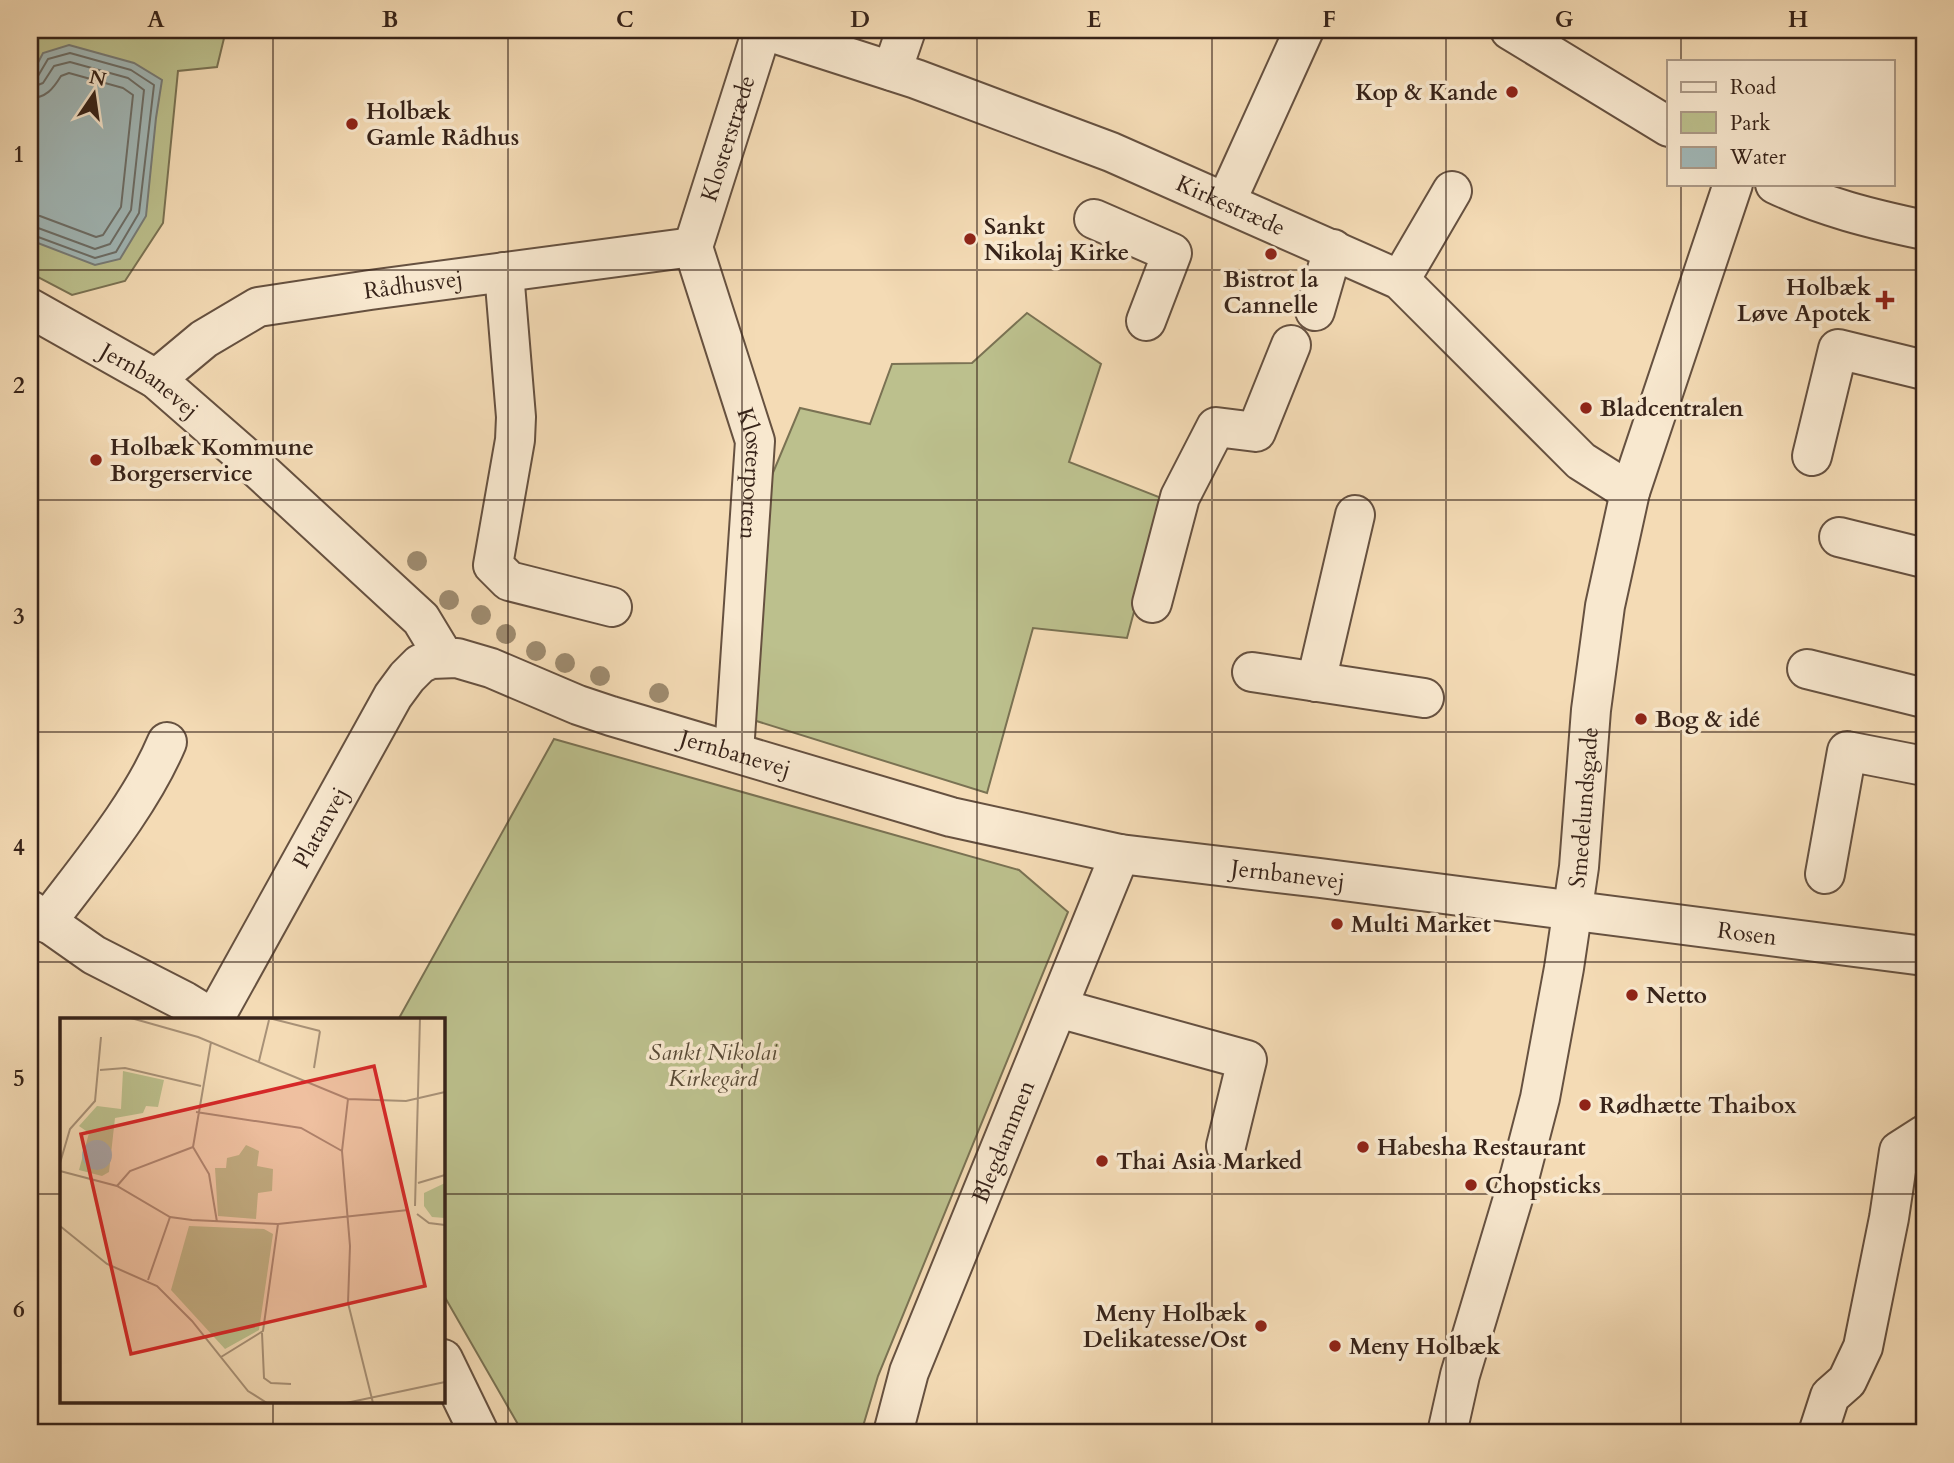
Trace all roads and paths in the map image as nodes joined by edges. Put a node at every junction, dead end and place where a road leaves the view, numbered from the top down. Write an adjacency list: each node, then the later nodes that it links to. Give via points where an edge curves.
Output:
1 (763, 30): 5 (street, Kirkestræde); 13 (street, Klosterstræde)
2 (906, 30): 5 (street)
3 (1304, 30): 10 (street)
4 (1510, 30): 6 (street)
5 (892, 72): 10 (street, Kirkestræde, via 1111,152)
6 (1667, 126)
7 (1732, 186): 24 (street, Smedelundsgade)
8 (1779, 186): 12 (street, via 1852,214)
9 (1452, 191): 16 (street)
10 (1226, 202): 14 (street, Kirkestræde)
11 (1094, 219): 19 (street, via 1172,253)
12 (1924, 230)
13 (693, 247): 15 (street, Rådhusvej); 37 (street, Klosterporten, via 755,441)
14 (1333, 249): 16 (street, Kirkestræde); 18 (street)
15 (504, 272): 22 (street, Rådhusvej, via 258,307 204,339); 29 (street, via 516,417 493,565 509,581)
16 (1400, 280): 24 (street, Kirkestræde, via 1581,461)
17 (30, 308): 22 (street, Jernbanevej)
18 (1315, 311)
19 (1146, 321)
20 (1290, 345): 28 (street, via 1256,432 1216,427 1180,497)
21 (1924, 370): 23 (street, via 1838,349)
22 (156, 379): 30 (street, Jernbanevej, via 421,619)
23 (1812, 456)
24 (1630, 492): 41 (street, Smedelundsgade, via 1603,619)
25 (1355, 515): 33 (street)
26 (1839, 537): 27 (street)
27 (1924, 558)
28 (1152, 603)
29 (612, 607)
30 (444, 657): 37 (street, Jernbanevej, via 470,660 578,705); 46 (street, Platanvej, via 420,664 393,696)
31 (1807, 669): 35 (street)
32 (1252, 672): 33 (street)
33 (1316, 682): 34 (street)
34 (1424, 698)
35 (1924, 698)
36 (167, 742): 42 (street, via 142,791)
37 (734, 752): 39 (street, Jernbanevej, via 951,817)
38 (1924, 766): 40 (street, via 1847,751)
39 (1120, 854): 41 (street, Jernbanevej); 44 (street, Blegdammen)
40 (1825, 874)
41 (1571, 911): 43 (street, Rosen); 52 (street, Smedelundsgade, via 1540,1098)
42 (38, 916): 45 (street, via 94,955)
43 (1924, 956)
44 (1058, 1008): 48 (street, via 1247,1059); 51 (street, Blegdammen, via 909,1373)
45 (210, 1018)
46 (215, 1018)
47 (1924, 1135): 53 (street, via 1899,1151 1863,1347 1847,1381 1830,1396)
48 (1226, 1146)
49 (444, 1361): 50 (street)
50 (479, 1433)
51 (893, 1433)
52 (1447, 1433)
53 (1818, 1433)

